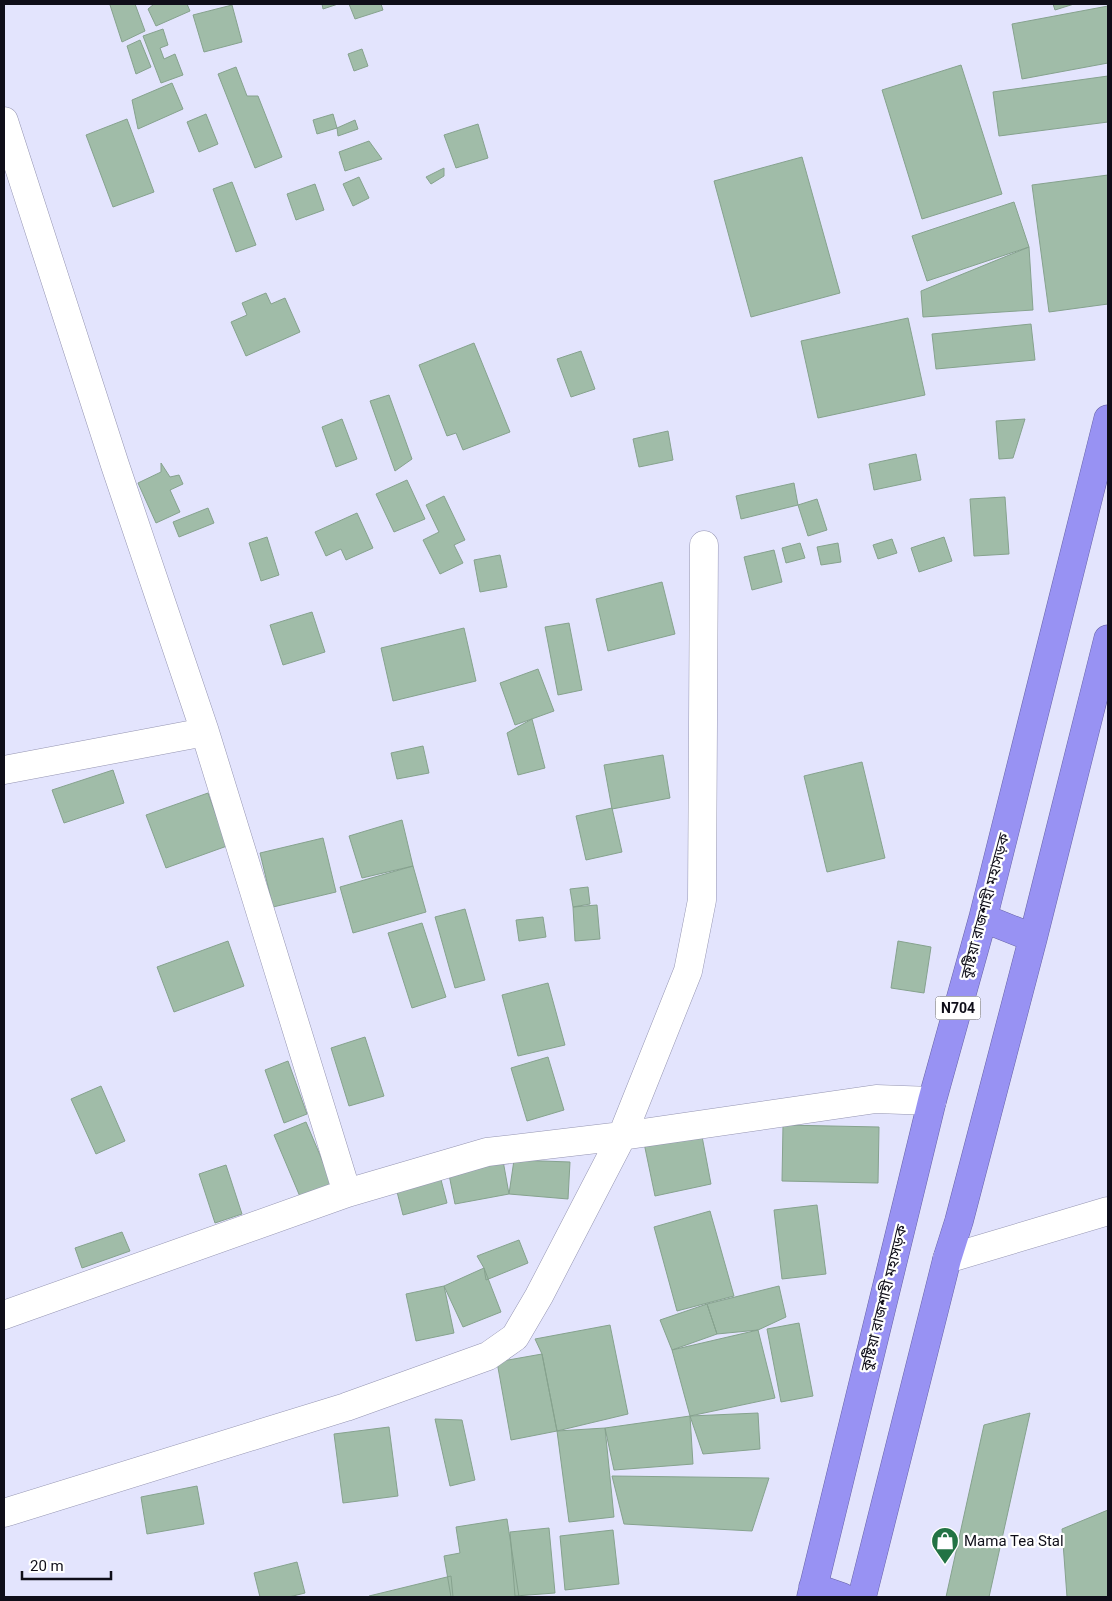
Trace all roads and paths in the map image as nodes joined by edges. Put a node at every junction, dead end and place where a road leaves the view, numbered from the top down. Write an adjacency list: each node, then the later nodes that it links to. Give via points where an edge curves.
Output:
1 (4, 121): 5 (street)
2 (1108, 419): 7 (highway, কুষ্টিয়া রাজশাহী মহাসড়ক / N704)
3 (704, 545): 10 (street, via 702,900 688,971)
4 (1108, 639): 8 (highway)
5 (205, 732): 6 (street); 11 (street)
6 (4, 770)
7 (983, 918): 8 (highway); 9 (highway, কুষ্টিয়া রাজশাহী মহাসড়ক / N704)
8 (1033, 938): 13 (highway)
9 (932, 1101): 10 (street, via 876,1099); 16 (highway, কুষ্টিয়া রাজশাহী মহাসড়ক / N704)
10 (622, 1136): 11 (street, via 487,1152); 15 (street, via 515,1337 488,1356 346,1407)
11 (347, 1193): 14 (street)
12 (1108, 1211): 13 (street)
13 (947, 1260): 18 (highway)
14 (4, 1315)
15 (4, 1513)
16 (812, 1592): 17 (highway)
17 (842, 1597)
18 (862, 1597)

